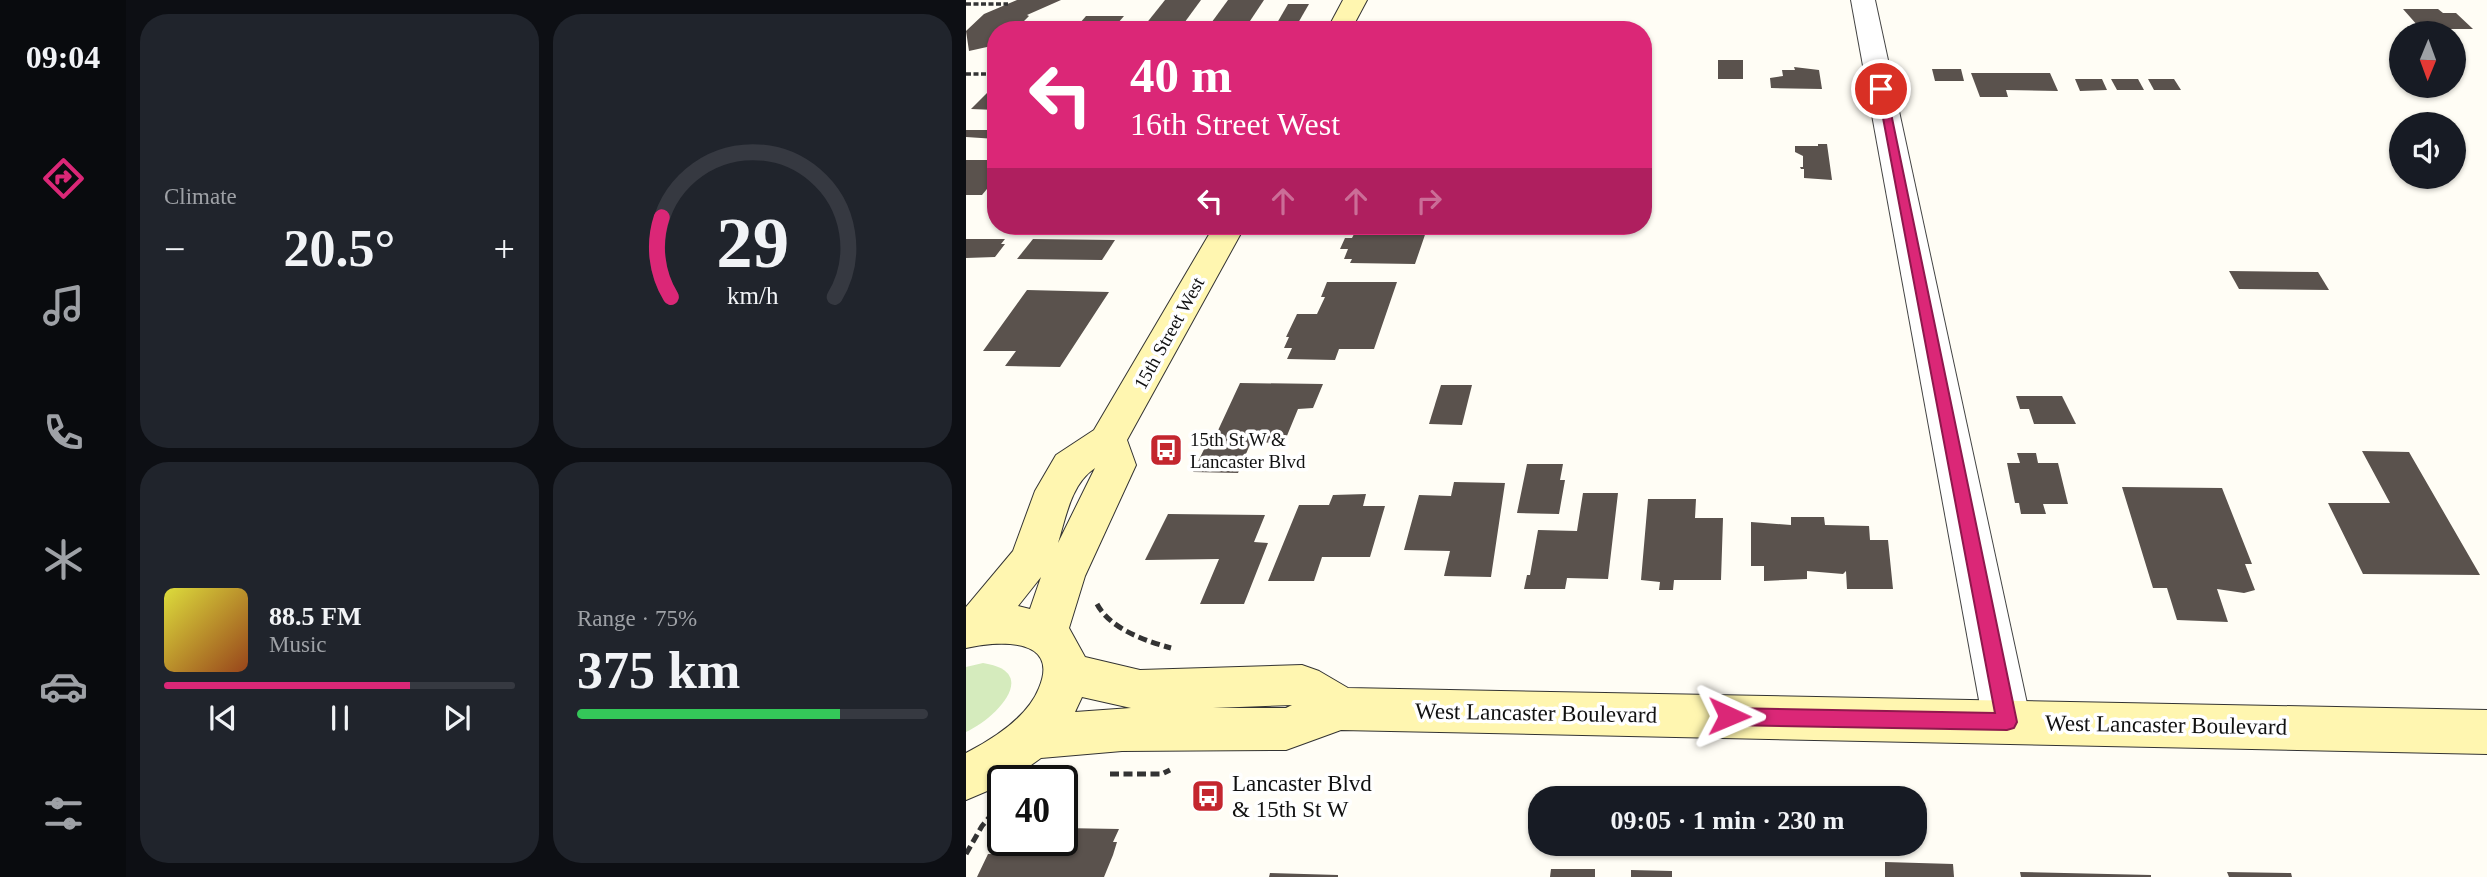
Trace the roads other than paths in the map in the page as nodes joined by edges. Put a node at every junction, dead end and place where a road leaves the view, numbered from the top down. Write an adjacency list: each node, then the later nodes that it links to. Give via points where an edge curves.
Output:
1 (1356, 0): 3 (street)
2 (1863, 0): 9 (street)
3 (1344, 21)
4 (1224, 235): 5 (street, 15th Street West)
5 (1108, 440): 6 (street, 15th Street West, via 1070,465 1055,491 1031,559); 7 (street, via 1116,465 1063,576)
6 (972, 628): 7 (street, via 1026,625)
7 (1055, 651): 8 (street, via 1095,681 1140,690 1303,685); 11 (street, via 1063,688)
8 (1340, 709): 9 (street, West Lancaster Boulevard); 11 (street, West Lancaster Boulevard, via 1286,729 1122,730)
9 (2007, 722): 10 (street, West Lancaster Boulevard)
10 (2487, 732)
11 (1031, 737): 12 (street)
12 (966, 778)

